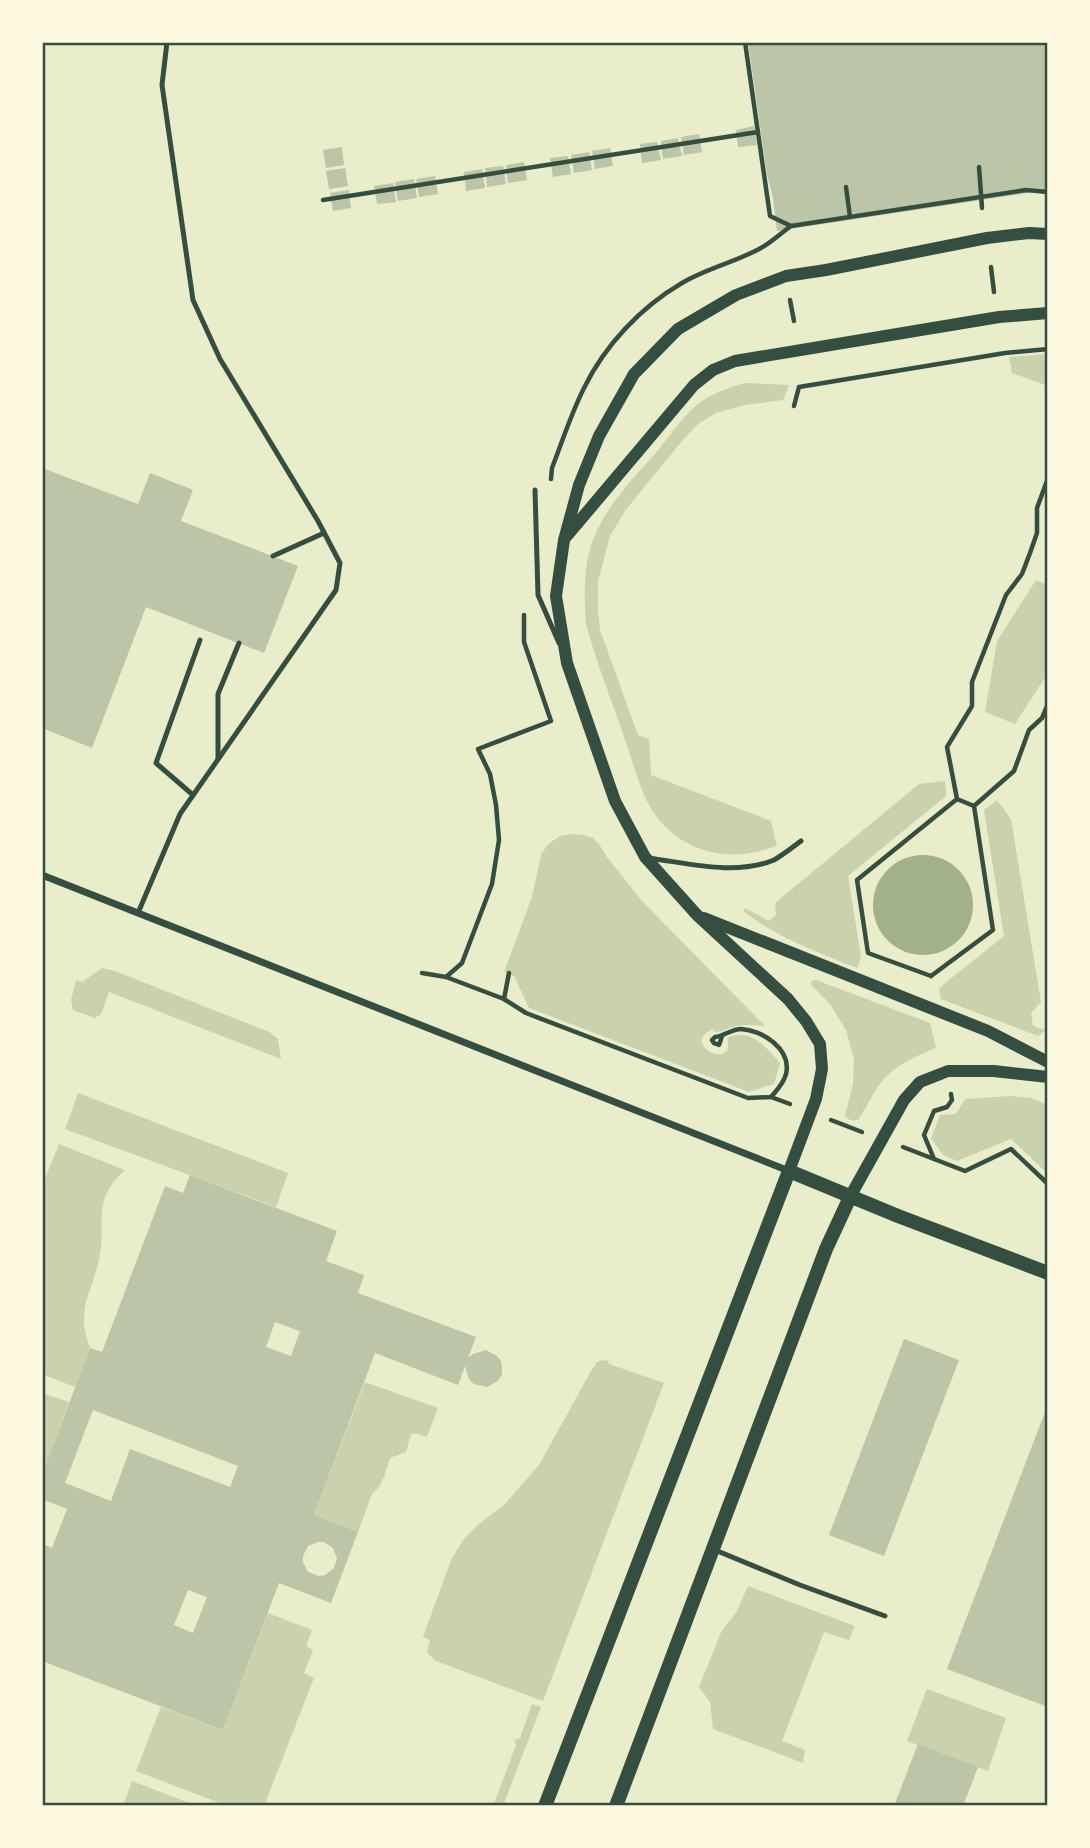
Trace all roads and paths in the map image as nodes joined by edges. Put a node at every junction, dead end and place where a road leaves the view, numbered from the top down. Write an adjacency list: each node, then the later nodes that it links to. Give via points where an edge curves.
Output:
1 (167, 42): 23 (lane, via 162,85 193,300 220,359)
2 (745, 42): 3 (path)
3 (758, 132): 8 (path); 11 (path, via 770,216)
4 (979, 167): 7 (path)
5 (846, 187): 10 (path)
6 (1048, 192): 7 (path, via 1026,190)
7 (981, 197): 9 (path); 10 (path)
8 (323, 200)
9 (982, 208)
10 (850, 217): 11 (path)
11 (791, 226): 13 (path)
12 (1048, 234): 24 (street, via 987,238 786,276 736,295 678,329 634,374 599,436)
13 (751, 253)
14 (991, 267): 15 (path)
15 (994, 292)
16 (790, 300): 18 (path)
17 (1048, 313): 24 (street, via 735,361 713,370 687,393)
18 (794, 321)
19 (1048, 349): 20 (path, via 799,387)
20 (794, 406)
21 (1048, 478): 33 (path, via 1037,508 1031,553 1006,595 972,682 972,706 947,747)
22 (535, 490): 28 (lane, via 538,595)
23 (324, 533): 25 (lane); 31 (lane, via 340,563 336,590)
24 (564, 540): 28 (street, via 556,596)
25 (273, 556)
26 (200, 640): 32 (lane, via 156,763)
27 (239, 643): 31 (lane, via 218,694)
28 (567, 663): 36 (street, via 615,802)
29 (1048, 704): 34 (path, via 1029,730 1014,771)
30 (523, 732): 43 (path, via 478,749 490,774 499,840 492,884 462,963)
31 (218, 759): 32 (lane)
32 (193, 795): 38 (lane, via 180,814)
33 (957, 799): 34 (path); 42 (path, via 856,880 868,953)
34 (974, 806): 42 (path, via 993,930)
35 (801, 841): 36 (lane, via 775,859 748,867)
36 (645, 857): 39 (street)
37 (42, 875): 38 (street)
38 (138, 913): 54 (street)
39 (697, 915): 45 (street); 51 (street, via 788,999 820,1044 822,1069)
40 (422, 973): 43 (path)
41 (509, 973): 44 (path)
42 (931, 976): 45 (path)
43 (446, 977): 44 (path)
44 (504, 999): 50 (path, via 526,1013 748,1098)
45 (936, 1012): 47 (street, via 988,1031)
46 (722, 1036): 50 (path, via 737,1029 749,1030 763,1034 780,1049 787,1063 786,1075)
47 (1048, 1062)
48 (948, 1071): 49 (street); 52 (street, via 920,1082 904,1100); 53 (path, via 952,1100 934,1111 924,1135)
49 (1048, 1077)
50 (771, 1097): 51 (path)
51 (811, 1112): 52 (path); 54 (street)
52 (883, 1140): 53 (path); 56 (street)
53 (934, 1159): 55 (path, via 965,1171 1011,1149)
54 (789, 1171): 56 (main road); 60 (main road)
55 (1048, 1184)
56 (851, 1195): 57 (main road); 58 (main road, via 826,1249)
57 (1048, 1273)
58 (713, 1550): 59 (lane); 61 (main road)
59 (885, 1616)
60 (545, 1806)
61 (616, 1806)

